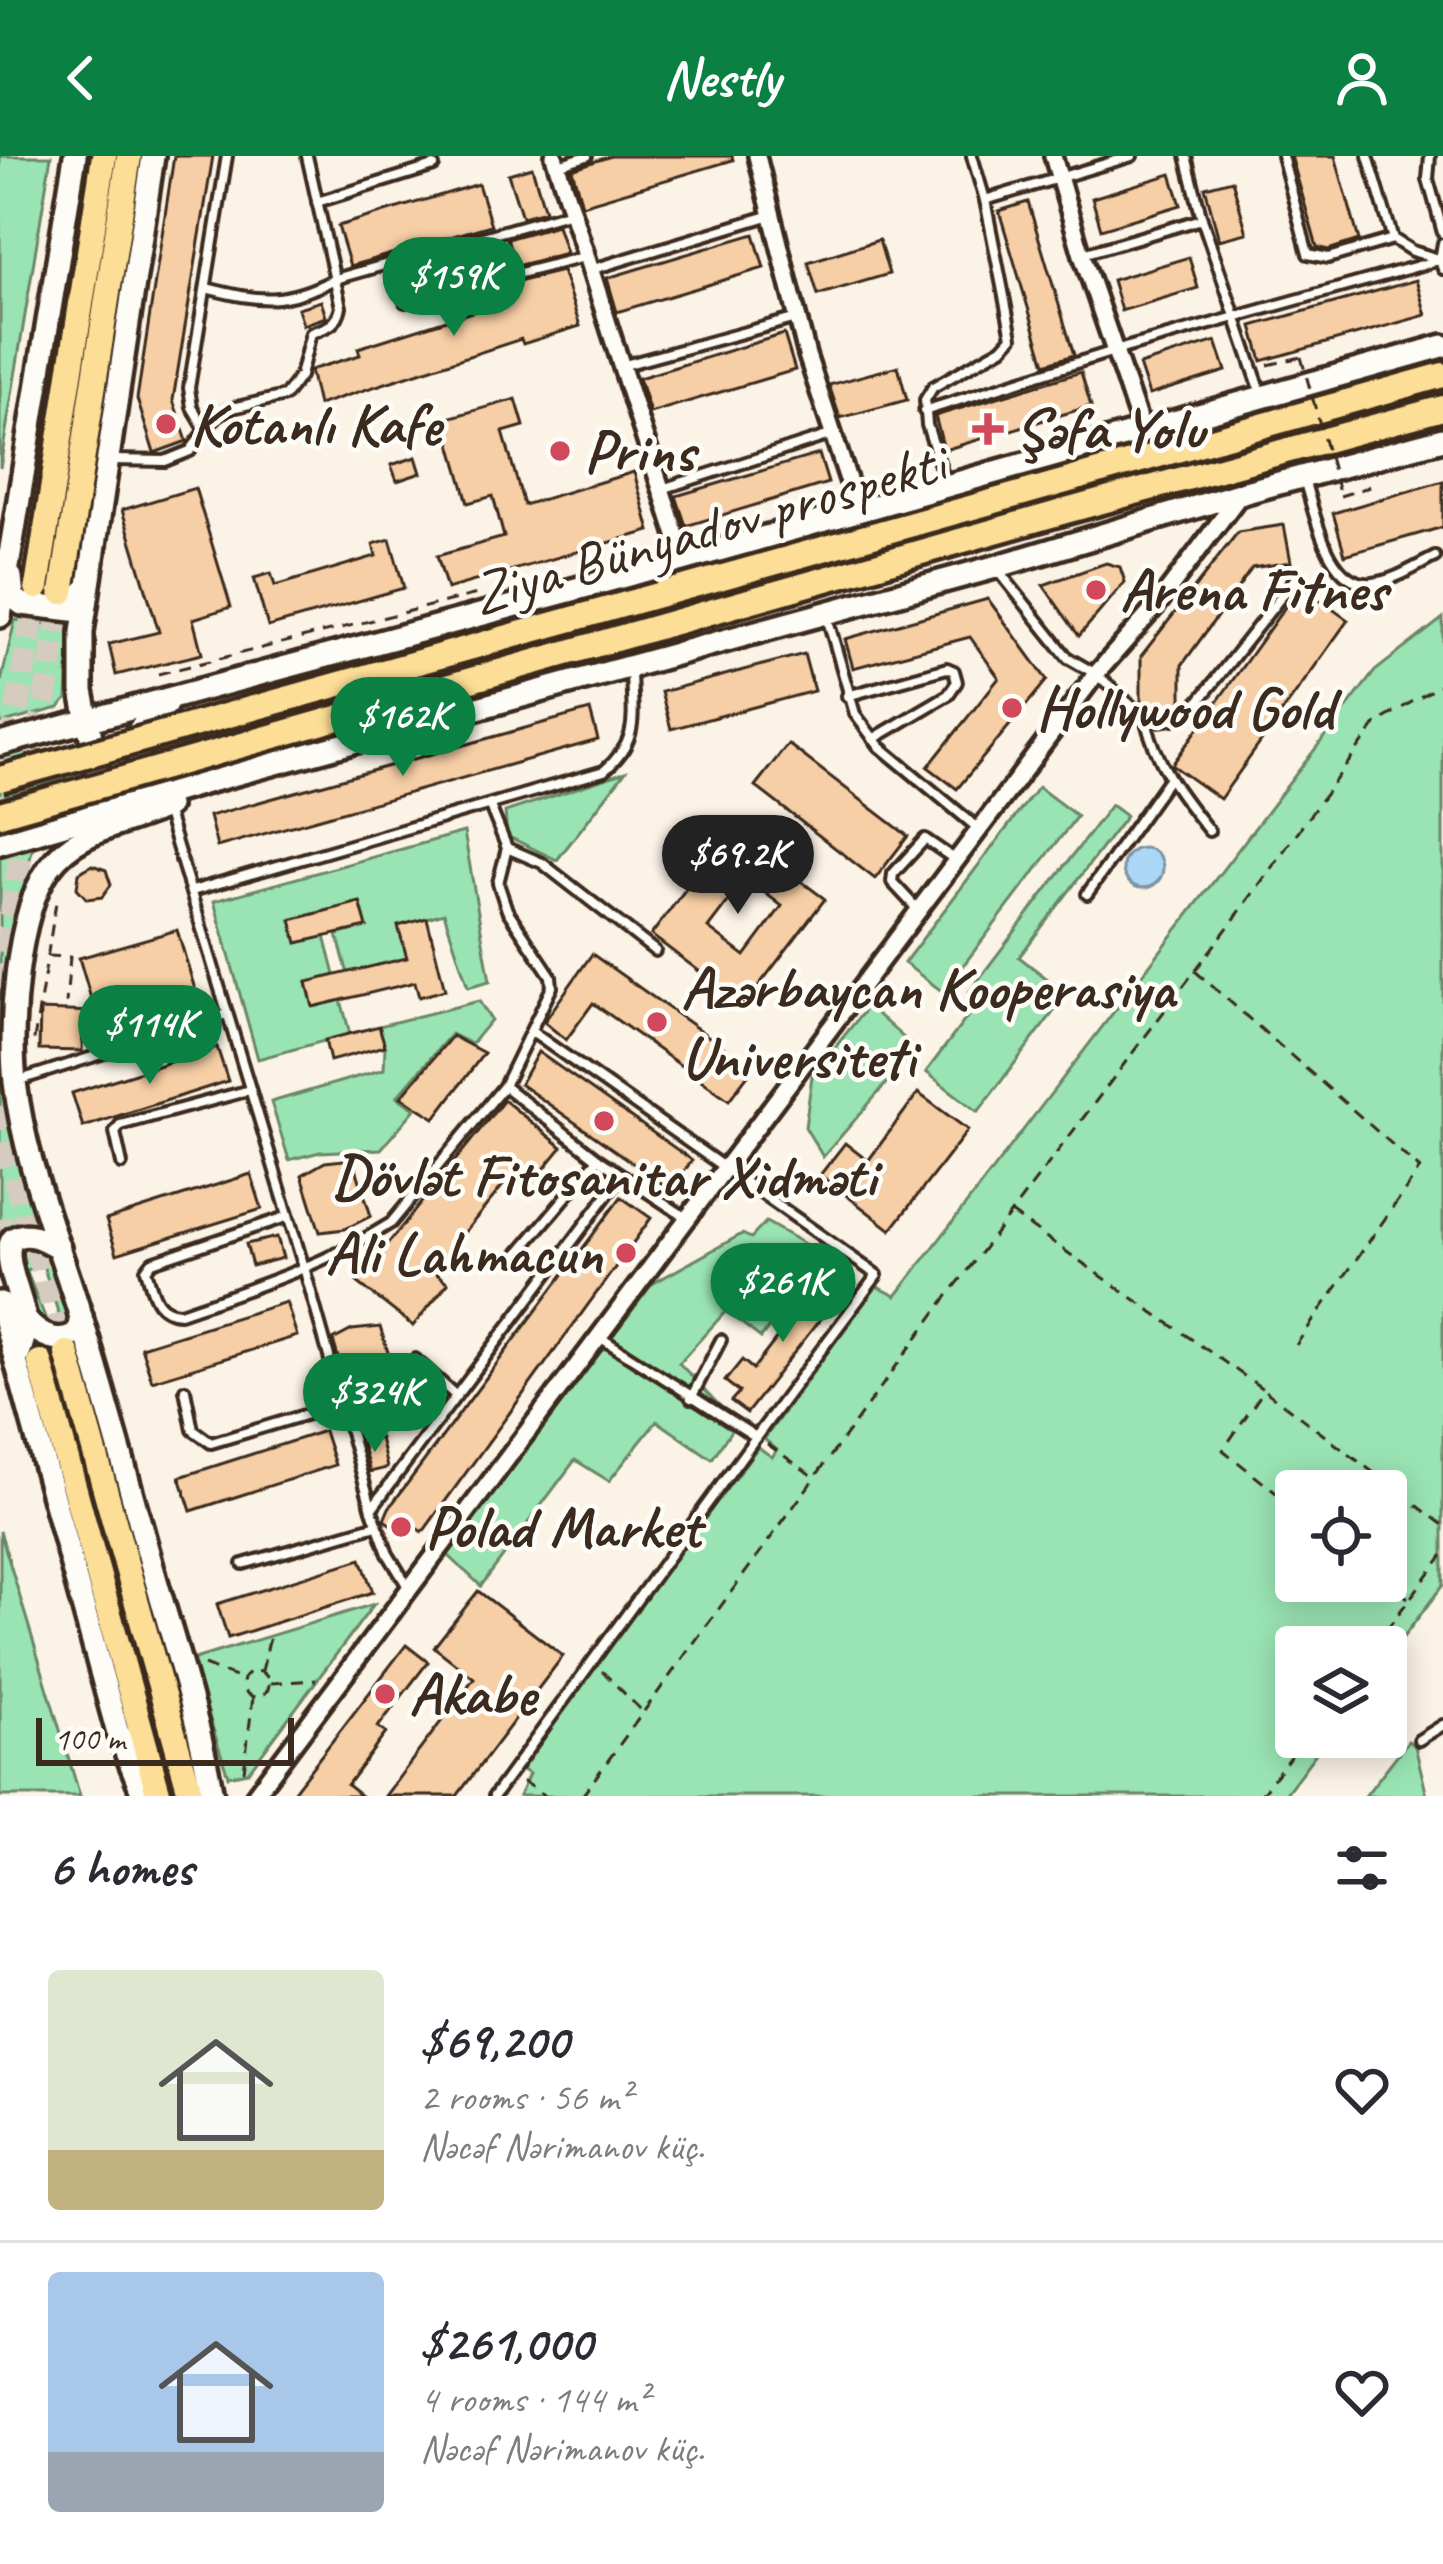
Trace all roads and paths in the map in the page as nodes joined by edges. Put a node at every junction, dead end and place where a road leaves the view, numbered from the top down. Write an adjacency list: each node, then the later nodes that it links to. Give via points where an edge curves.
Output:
1 (75, 156): 55 (main road)
2 (104, 156): 3 (main road, via 49,590)
3 (129, 156)
4 (153, 156): 47 (main road)
5 (227, 156): 31 (lane)
6 (307, 156): 20 (lane)
7 (587, 156): 16 (lane)
8 (757, 156): 22 (street)
9 (972, 156): 19 (lane)
10 (1053, 156): 18 (street)
11 (1132, 156): 18 (lane)
12 (1186, 156): 23 (lane)
13 (1282, 156): 25 (lane, via 1308,254 1328,258)
14 (1368, 156): 25 (lane)
15 (1430, 156): 24 (lane)
16 (555, 161): 21 (street)
17 (434, 166): 20 (lane)
18 (1060, 178): 19 (lane); 27 (street)
19 (985, 200): 42 (lane, via 1012,337 932,387)
20 (317, 202): 30 (lane)
21 (571, 212): 29 (street); 30 (lane)
22 (772, 215): 29 (lane); 34 (street)
23 (1202, 219): 27 (lane); 33 (lane)
24 (1443, 233)
25 (1393, 238): 28 (lane)
26 (1443, 243): 28 (lane)
27 (1082, 255): 36 (street)
28 (1442, 262): 33 (lane)
29 (587, 263): 32 (lane); 38 (street)
30 (335, 279): 31 (lane, via 301,297 270,301); 44 (lane, via 339,318 311,333 293,389 228,410)
31 (206, 288): 44 (lane, via 189,388)
32 (405, 302)
33 (1234, 316): 36 (lane); 40 (lane)
34 (797, 317): 38 (lane); 45 (street)
35 (1443, 346): 40 (main road, Ziya Bünyadov prospekti)
36 (1114, 351): 42 (lane); 43 (street)
37 (1267, 365): 50 (path, bridge, via 1301,357 1340,496)
38 (620, 367): 51 (street)
39 (1443, 375): 74 (main road, Ziya Bünyadov prospekti, bridge)
40 (1263, 397): 43 (main road, Ziya Bünyadov prospekti)
41 (1443, 408): 79 (main road, Ziya Bünyadov prospekti, bridge)
42 (924, 411): 49 (lane)
43 (1142, 430): 49 (main road, Ziya Bünyadov prospekti)
44 (207, 433): 47 (lane, via 165,461)
45 (833, 434): 51 (lane); 53 (street)
46 (1443, 440): 48 (main road, Ziya Bünyadov prospekti)
47 (106, 459): 58 (main road)
48 (1304, 478): 52 (main road, Ziya Bünyadov prospekti); 54 (lane, via 1329,554 1356,581 1371,584)
49 (947, 485): 53 (main road, Ziya Bünyadov prospekti)
50 (1369, 487)
51 (661, 490): 56 (street)
52 (1242, 493): 57 (main road, Ziya Bünyadov prospekti); 65 (street)
53 (858, 510): 56 (main road, Ziya Bünyadov prospekti)
54 (1435, 557)
55 (10, 558): 58 (main road, via 13,597 22,604 72,610); 62 (main road)
56 (684, 560): 67 (main road, Ziya Bünyadov prospekti)
57 (995, 567): 61 (main road, Ziya Bünyadov prospekti); 65 (lane, via 1056,645)
58 (90, 572): 70 (main road, via 80,655)
59 (1298, 575): 69 (lane, via 1189,711)
60 (494, 590): 64 (path)
61 (826, 613): 63 (main road, Ziya Bünyadov prospekti); 68 (lane)
62 (0, 616)
63 (630, 665): 76 (main road, Ziya Bünyadov prospekti); 77 (lane, via 633,732 624,753 604,770)
64 (158, 674)
65 (1096, 674): 69 (lane); 80 (street)
66 (1443, 683): 92 (path, via 1377,723)
67 (199, 688): 70 (main road, Ziya Bünyadov prospekti); 76 (main road, via 150,714 134,738 136,755 150,777)
68 (848, 696): 71 (lane); 71 (lane, via 954,671 948,695)
69 (1145, 718): 75 (lane)
70 (85, 720): 72 (main road, Ziya Bünyadov prospekti); 73 (main road)
71 (874, 739): 80 (lane)
72 (2, 743): 73 (main road, via 66,738)
73 (94, 759): 82 (main road, via 98,786 88,803)
74 (0, 779)
75 (1168, 780): 81 (lane); 88 (lane)
76 (210, 781): 78 (main road); 82 (main road, Ziya Bünyadov prospekti)
77 (490, 806): 84 (lane); 87 (lane)
78 (165, 808): 87 (lane); 96 (main road, via 87,836 42,878 20,968)
79 (0, 814)
80 (982, 830): 85 (street)
81 (1208, 831)
82 (39, 832): 83 (main road, Ziya Bünyadov prospekti)
83 (1, 843)
84 (507, 848): 90 (lane, via 542,863); 95 (lane, via 499,883 507,910 553,986)
85 (958, 862): 89 (street); 89 (lane, via 925,839 893,874)
86 (58, 889): 91 (path)
87 (192, 891): 94 (lane)
88 (1087, 894)
89 (920, 912): 101 (street)
90 (655, 951)
91 (47, 956): 93 (path, via 70,957); 96 (path)
92 (1195, 971): 103 (path); 115 (path, via 1420,1168)
93 (66, 1003)
94 (227, 1014): 96 (lane); 98 (lane)
95 (532, 1032): 97 (lane); 101 (lane)
96 (23, 1079): 106 (main road, via 27,1140)
97 (504, 1086): 99 (lane); 109 (lane, via 391,1222)
98 (250, 1090): 100 (lane, via 120,1125); 104 (lane)
99 (598, 1159): 102 (lane); 107 (lane)
100 (122, 1164)
101 (725, 1171): 105 (street); 124 (lane, via 877,1275)
102 (622, 1175): 105 (lane); 121 (lane)
103 (1011, 1213): 120 (path); 125 (path)
104 (286, 1217): 109 (lane); 109 (lane, via 152,1262 146,1270 158,1306 180,1313)
105 (686, 1218): 113 (street)
106 (59, 1248): 108 (main road, via 19,1236 5,1246); 111 (main road)
107 (515, 1257)
108 (2, 1262): 112 (main road)
109 (305, 1270): 123 (lane)
110 (0, 1303): 118 (main road)
111 (81, 1316): 112 (main road, via 78,1332 63,1339); 152 (main road)
112 (25, 1319): 118 (main road)
113 (599, 1337): 122 (lane); 132 (street)
114 (721, 1340): 122 (lane)
115 (1296, 1345)
116 (67, 1353): 151 (main road)
117 (415, 1359): 121 (lane)
118 (28, 1361): 149 (main road, via 117,1730); 150 (main road)
119 (185, 1390): 123 (lane, via 193,1430 211,1443)
120 (1264, 1390): 126 (path, via 1223,1450); 129 (path)
121 (456, 1396): 127 (lane)
122 (691, 1398): 124 (lane)
123 (341, 1404): 127 (lane)
124 (756, 1437): 125 (path); 137 (lane)
125 (815, 1478): 143 (path)
126 (1275, 1492)
127 (372, 1510): 128 (lane)
128 (377, 1525): 131 (lane); 132 (lane)
129 (1443, 1525)
130 (1443, 1555): 133 (path)
131 (243, 1564)
132 (411, 1592): 153 (street)
133 (1409, 1600): 134 (path)
134 (1389, 1626)
135 (270, 1636): 138 (path)
136 (190, 1660): 139 (path)
137 (592, 1661): 143 (path); 148 (lane)
138 (262, 1672): 139 (path); 141 (path)
139 (243, 1681): 142 (path)
140 (316, 1681): 141 (path)
141 (269, 1683): 142 (path)
142 (253, 1697): 147 (path)
143 (643, 1712): 156 (path)
144 (1443, 1724): 145 (lane)
145 (1419, 1740)
146 (1289, 1758): 157 (path)
147 (244, 1771)
148 (511, 1774): 154 (lane); 155 (path)
149 (144, 1796)
150 (159, 1796)
151 (191, 1796)
152 (212, 1796)
153 (254, 1796)
154 (494, 1796)
155 (545, 1796)
156 (582, 1796)
157 (1260, 1796)

